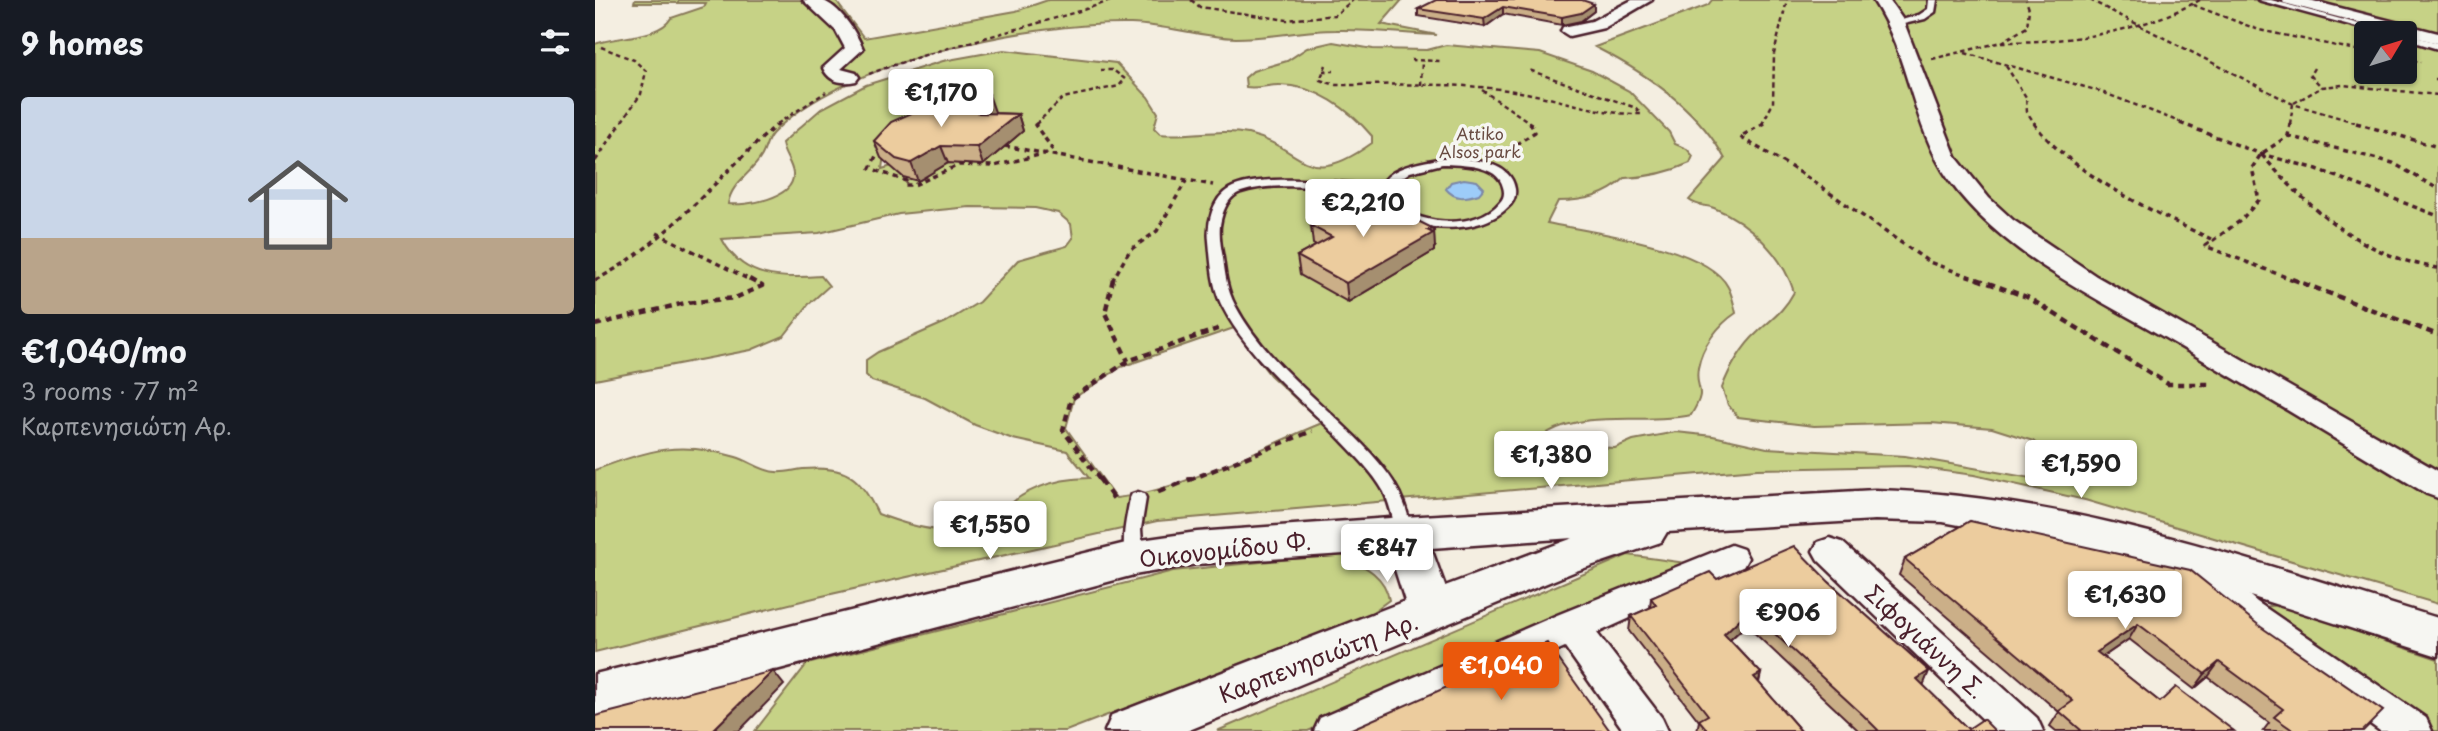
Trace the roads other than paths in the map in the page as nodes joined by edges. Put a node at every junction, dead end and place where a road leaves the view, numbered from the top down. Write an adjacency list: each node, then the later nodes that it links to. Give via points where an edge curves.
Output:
1 (811, 0): 13 (street, via 834,17 851,38 854,49 832,68 835,75)
2 (1644, 0): 9 (street, via 1592,29)
3 (1881, 0): 7 (street)
4 (1933, 0): 7 (lane, via 1933,10)
5 (2262, 0): 8 (lane)
6 (2290, 0): 10 (street)
7 (1898, 24): 15 (street, via 1940,146 1988,210 2059,264)
8 (2354, 24)
9 (1569, 31)
10 (2438, 38)
11 (2417, 40): 12 (lane)
12 (2438, 46)
13 (851, 77)
14 (1383, 189): 14 (lane, via 1389,209 1420,223 1463,223 1491,214 1508,201 1510,190 1506,180 1481,166 1442,161 1397,174); 18 (lane, via 1300,185 1238,189 1213,219 1228,303 1282,373 1375,467 1398,502)
15 (2438, 486)
16 (1138, 498): 21 (lane)
17 (1703, 514): 18 (street, Οικονομίδου Φ.); 20 (street, via 1875,505 1943,507 2082,532); 23 (street, Καρπενησιώτη Αρ., via 1601,544)
18 (1403, 533): 21 (street, Οικονομίδου Φ., via 1197,548); 23 (street)
19 (1830, 551): 30 (street, Σιφογιάννη Σ.)
20 (2179, 556): 25 (street); 31 (street, via 2244,613)
21 (1135, 558): 26 (street, Οικονομίδου Φ.)
22 (1731, 558): 24 (street)
23 (1432, 613): 27 (street, Καρπενησιώτη Αρ.)
24 (1570, 626): 28 (street); 29 (street)
25 (2438, 637)
26 (595, 696)
27 (1130, 731)
28 (1334, 731)
29 (1648, 731)
30 (2022, 731)
31 (2412, 731)

